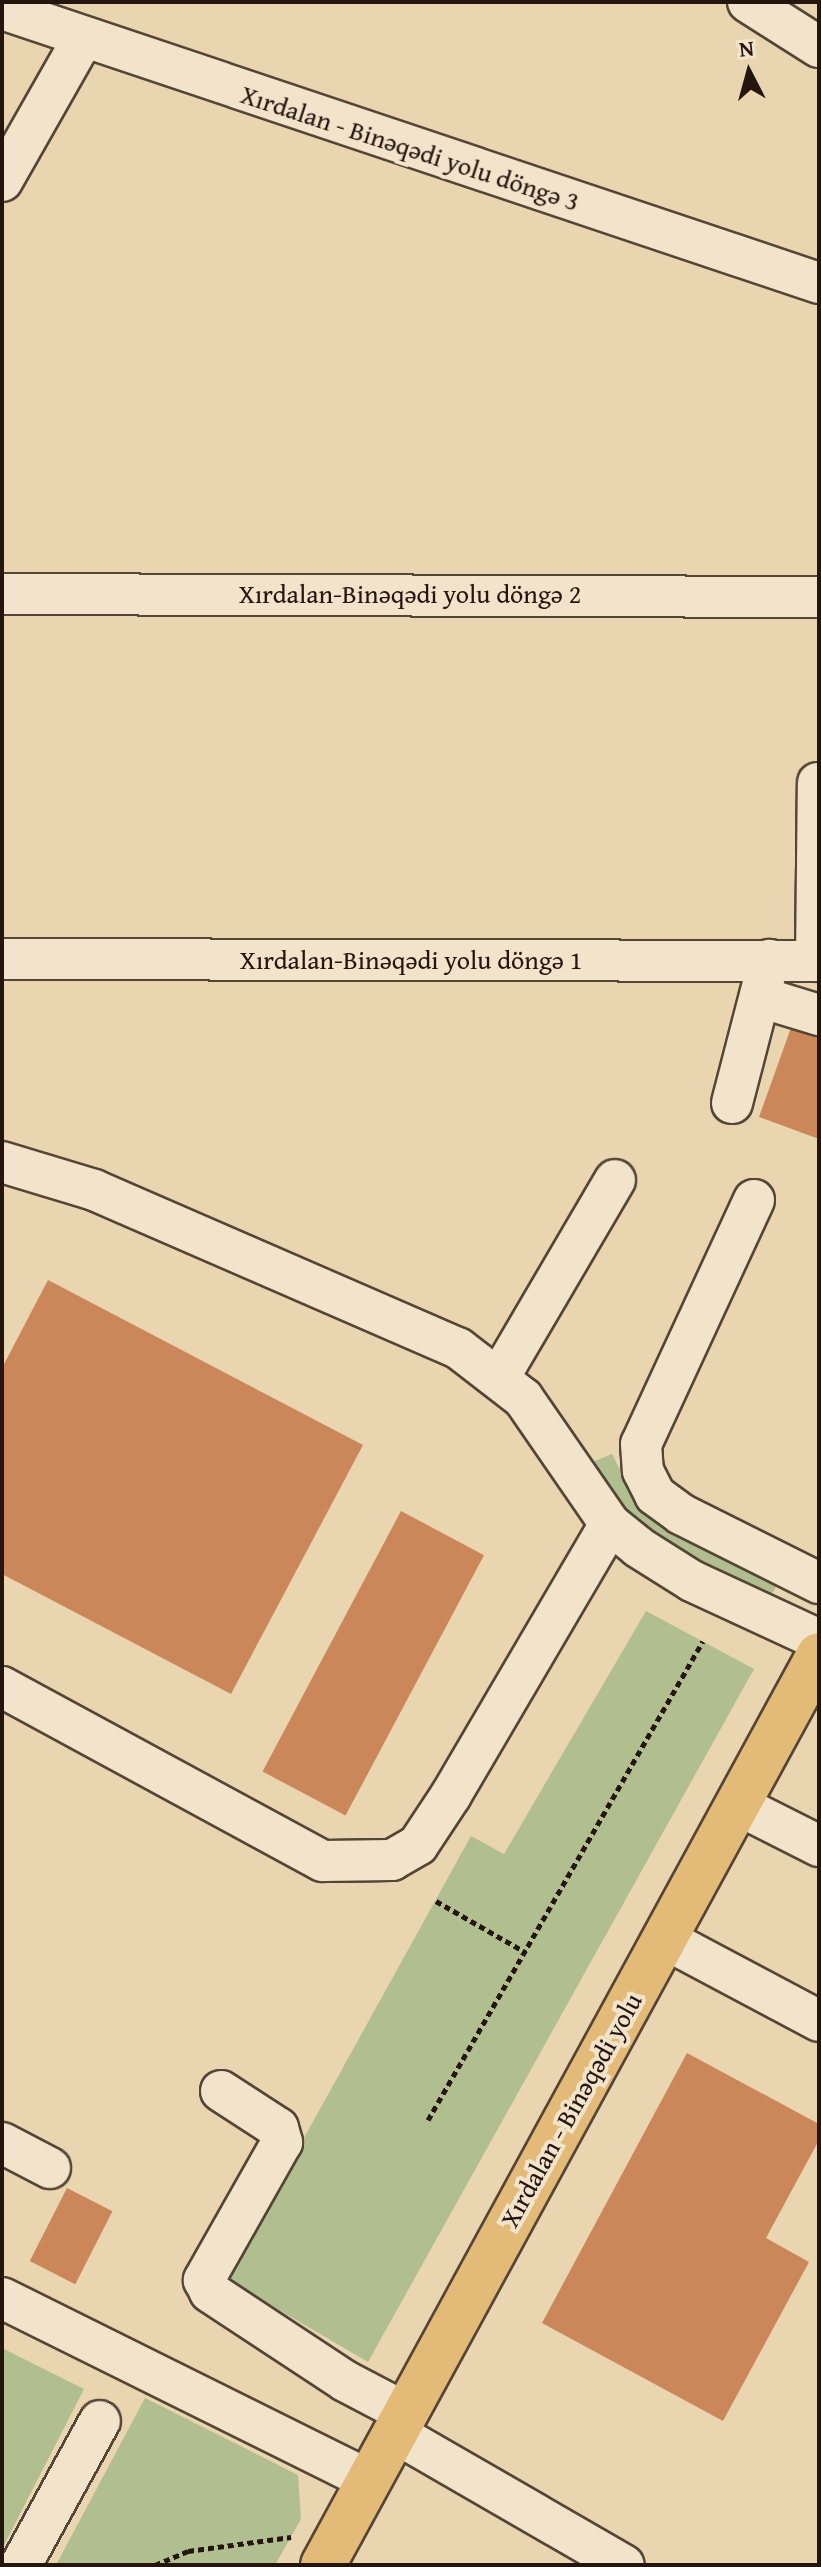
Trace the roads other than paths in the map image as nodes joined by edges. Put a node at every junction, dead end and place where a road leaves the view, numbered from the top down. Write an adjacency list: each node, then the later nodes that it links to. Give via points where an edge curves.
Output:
1 (748, 2): 4 (street)
2 (2, 9): 3 (street, Xırdalan - Binəqədi yolu döngə 3)
3 (82, 40): 5 (street); 6 (street, Xırdalan - Binəqədi yolu döngə 3)
4 (819, 47)
5 (2, 181)
6 (819, 283)
7 (2, 594): 8 (street, Xırdalan-Binəqədi yolu döngə 2)
8 (819, 597)
9 (818, 783): 11 (street)
10 (2, 959): 12 (street, Xırdalan-Binəqədi yolu döngə 1)
11 (818, 961): 12 (street, Xırdalan-Binəqədi yolu döngə 1)
12 (765, 979): 13 (street); 14 (street)
13 (819, 1015)
14 (732, 1103)
15 (2, 1162): 18 (street, via 94,1190 458,1348)
16 (615, 1180): 18 (street)
17 (754, 1200): 20 (street, via 641,1444 643,1471 655,1495 681,1514)
18 (500, 1376): 19 (street, via 523,1398)
19 (610, 1524): 21 (street, via 692,1581); 23 (street, via 451,1795 418,1845 392,1860 323,1861)
20 (819, 1583)
21 (819, 1640)
22 (819, 1655): 24 (main road, Xırdalan - Binəqədi yolu)
23 (2, 1687)
24 (738, 1805): 25 (street); 26 (main road, Xırdalan - Binəqədi yolu)
25 (819, 1846)
26 (665, 1939): 27 (street); 33 (main road, Xırdalan - Binəqədi yolu)
27 (819, 2021)
28 (221, 2091): 33 (street, via 278,2128 282,2142 204,2280 210,2292)
29 (2, 2143): 30 (street)
30 (50, 2168)
31 (2, 2298): 34 (street)
32 (100, 2421): 35 (street)
33 (400, 2423): 34 (main road, Xırdalan - Binəqədi yolu); 37 (street)
34 (368, 2480): 36 (main road, Xırdalan - Binəqədi yolu)
35 (21, 2565)
36 (323, 2565)
37 (624, 2565)

